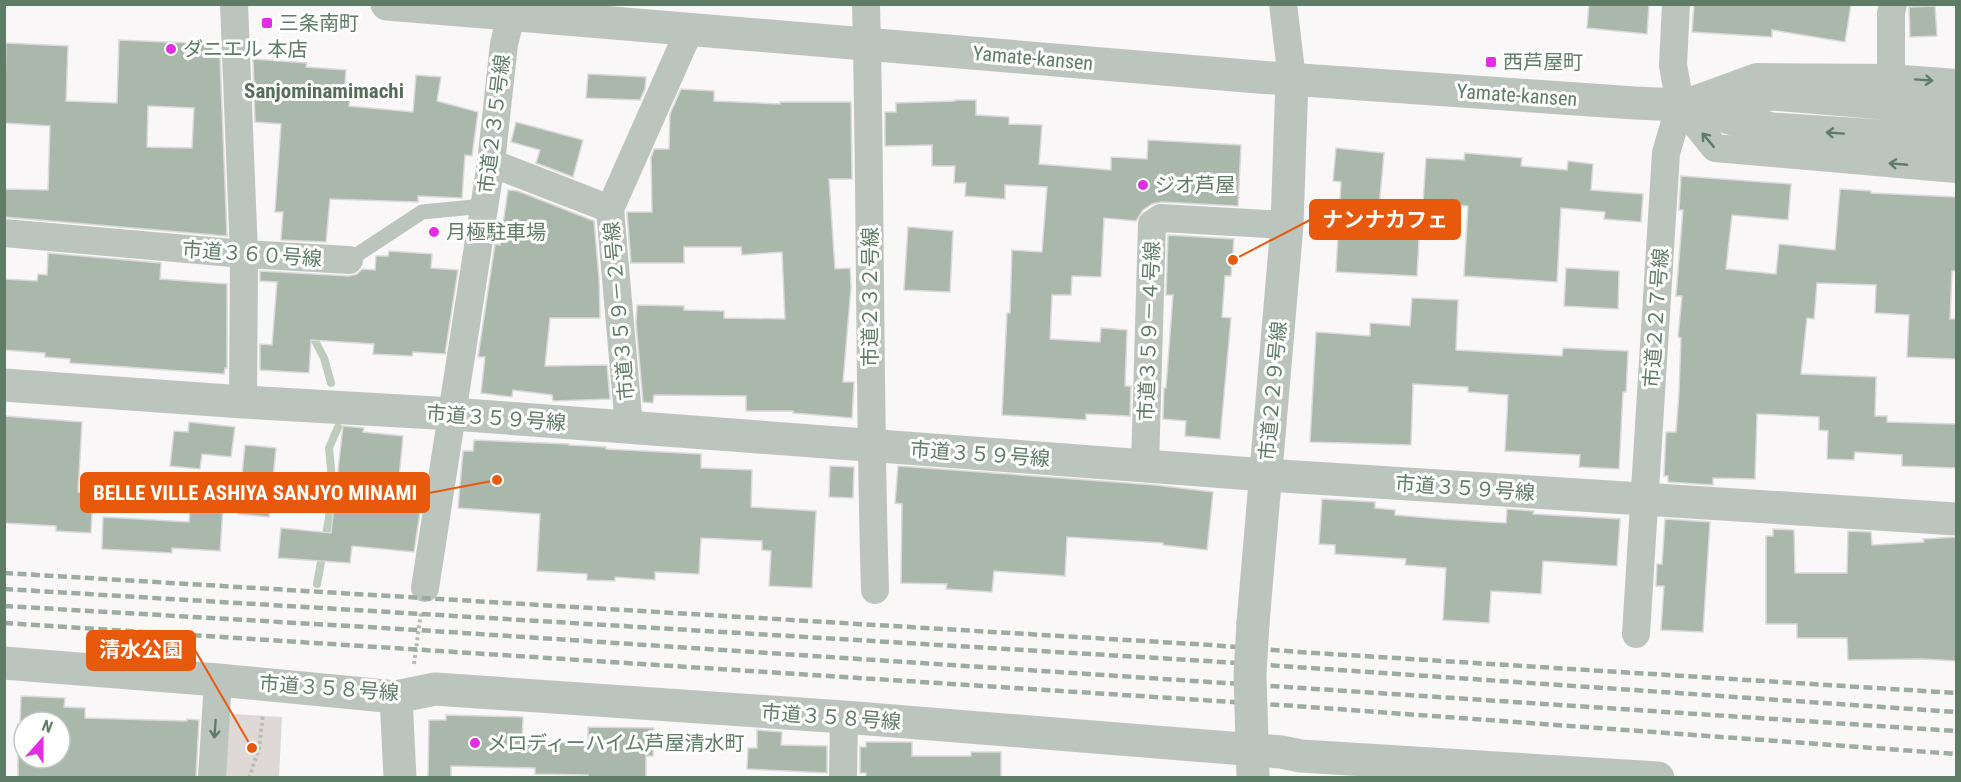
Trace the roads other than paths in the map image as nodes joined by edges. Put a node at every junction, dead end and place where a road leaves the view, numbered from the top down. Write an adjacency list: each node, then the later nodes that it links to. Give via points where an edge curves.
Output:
1 (234, 4): 22 (street)
2 (387, 4): 7 (street, Yamate-kansen)
3 (866, 4): 9 (street, 市道２３２号線)
4 (1283, 4): 11 (street, 市道２２９号線)
5 (1676, 4): 13 (street, 市道２２７号線, via 1672,65)
6 (1893, 4): 10 (street)
7 (513, 9): 8 (street, Yamate-kansen); 16 (street, 市道２３５号線, via 504,44)
8 (689, 31): 9 (street, Yamate-kansen); 19 (street, 市道３５９－２号線)
9 (867, 44): 11 (street, Yamate-kansen); 28 (street, 市道２３２号線)
10 (1891, 78): 12 (street, one-way to 12); 13 (street, via 1757,77)
11 (1292, 79): 13 (street, Yamate-kansen); 20 (street, 市道２２９号線)
12 (1956, 83)
13 (1680, 105): 14 (street, Yamate-kansen, via 1773,94); 15 (street, Yamate-kansen, one-way to 13, via 1772,129); 17 (street, one-way to 13, via 1715,148); 31 (street, 市道２２７号線, via 1666,153)
14 (1956, 109)
15 (1956, 141)
16 (491, 164): 18 (street, 市道２３５号線); 19 (street)
17 (1956, 169)
18 (484, 206): 23 (lane, 市道３６０号線, via 422,212); 26 (street, 市道２３５号線)
19 (610, 209): 27 (street, 市道３５９－２号線)
20 (1287, 225): 29 (street, 市道３５９－４号線, via 1161,218 1152,224); 30 (street, 市道２２９号線)
21 (4, 233): 22 (street, 市道３６０号線)
22 (244, 254): 23 (street, 市道３６０号線); 25 (street)
23 (349, 260)
24 (4, 385): 25 (street, 市道３５９号線)
25 (243, 402): 26 (street, 市道３５９号線)
26 (453, 414): 27 (street, 市道３５９号線); 33 (street, 市道２３５号線)
27 (629, 427): 28 (street, 市道３５９号線)
28 (870, 446): 29 (street, 市道３５９号線); 34 (street, 市道２３２号線)
29 (1145, 466): 30 (street, 市道３５９号線)
30 (1266, 475): 31 (street, 市道３５９号線); 41 (street, 市道２２９号線, bridge, via 1250,674)
31 (1644, 500): 32 (street, 市道３５９号線); 35 (street, 市道２２７号線)
32 (1956, 519)
33 (425, 588)
34 (875, 590)
35 (1636, 634)
36 (4, 663): 37 (street, 市道３５８号線)
37 (218, 680): 38 (street, 市道３５８号線); 42 (street, one-way to 42)
38 (405, 684): 39 (street, 市道３５８号線); 43 (street)
39 (844, 717): 40 (street, 市道３５８号線, via 1281,752); 44 (street)
40 (1301, 767): 45 (street, 市道３５８号線)
41 (1253, 776)
42 (212, 777)
43 (400, 777)
44 (843, 777)
45 (1658, 777)

